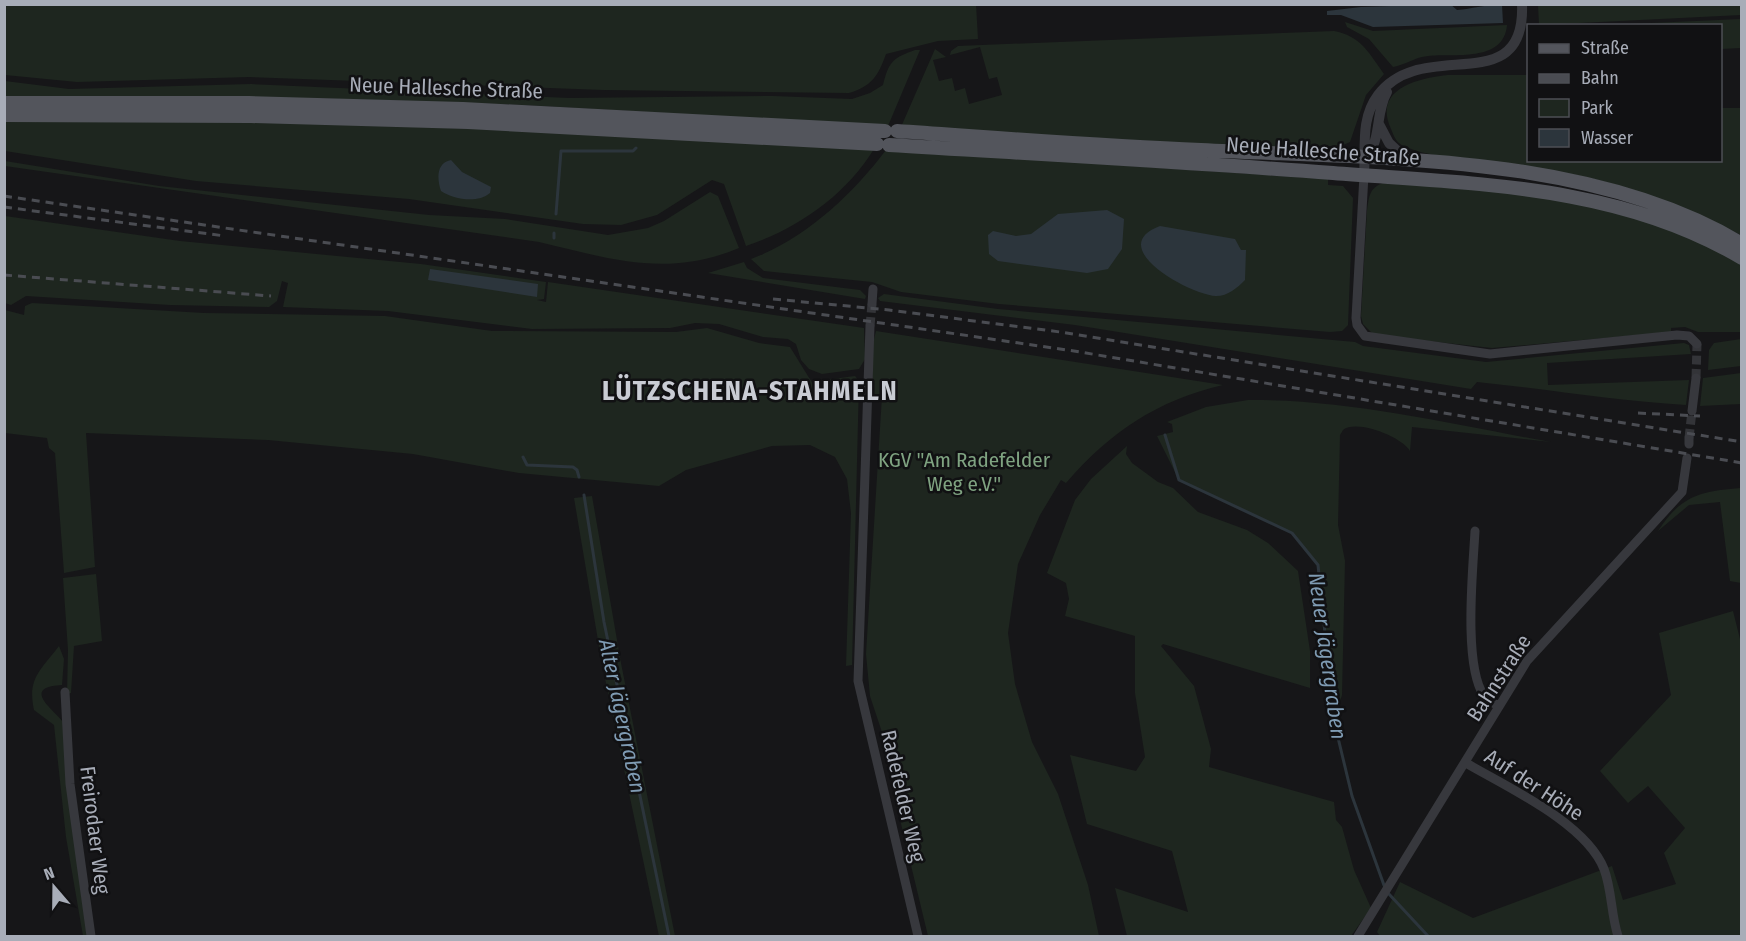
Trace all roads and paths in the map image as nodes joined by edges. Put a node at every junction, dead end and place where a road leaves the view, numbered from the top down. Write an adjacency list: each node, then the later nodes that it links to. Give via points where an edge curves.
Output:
1 (1522, 4): 2 (street, via 1521,34 1506,53 1486,62 1416,68)
2 (1393, 81): 5 (street, via 1383,99); 6 (street, via 1371,110 1363,138)
3 (4, 103): 6 (main road, Neue Hallesche Straße, via 249,103 463,109)
4 (4, 115): 8 (main road, Neue Hallesche Straße, via 468,122)
5 (1379, 124): 6 (street, via 1376,144); 7 (street, via 1389,143)
6 (1365, 158): 7 (main road, Neue Hallesche Straße); 8 (street)
7 (1408, 161): 9 (main road, Neue Hallesche Straße, via 1501,169 1581,183 1648,201 1712,226)
8 (1364, 175): 10 (main road, Neue Hallesche Straße, via 1511,186 1576,196 1662,220); 14 (street, via 1356,318 1360,331 1371,339 1490,354 1677,335 1689,336)
9 (1742, 244)
10 (1742, 258)
11 (873, 289): 12 (street)
12 (872, 304)
13 (870, 326): 23 (street, Radefelder Weg, via 856,663)
14 (1697, 344)
15 (1696, 378): 16 (street)
16 (1692, 411)
17 (1687, 458): 20 (street, Bahnstraße, via 1682,492 1540,645)
18 (1475, 531): 20 (street, via 1472,594 1476,673 1486,699)
19 (64, 692): 22 (street, Freirodaer Weg, via 71,794)
20 (1499, 706): 21 (street, Bahnstraße)
21 (1466, 763): 24 (street, Bahnstraße); 25 (street, Auf der Höhe, via 1563,822 1593,850 1604,869)
22 (91, 936)
23 (918, 936)
24 (1358, 936)
25 (1618, 936)

